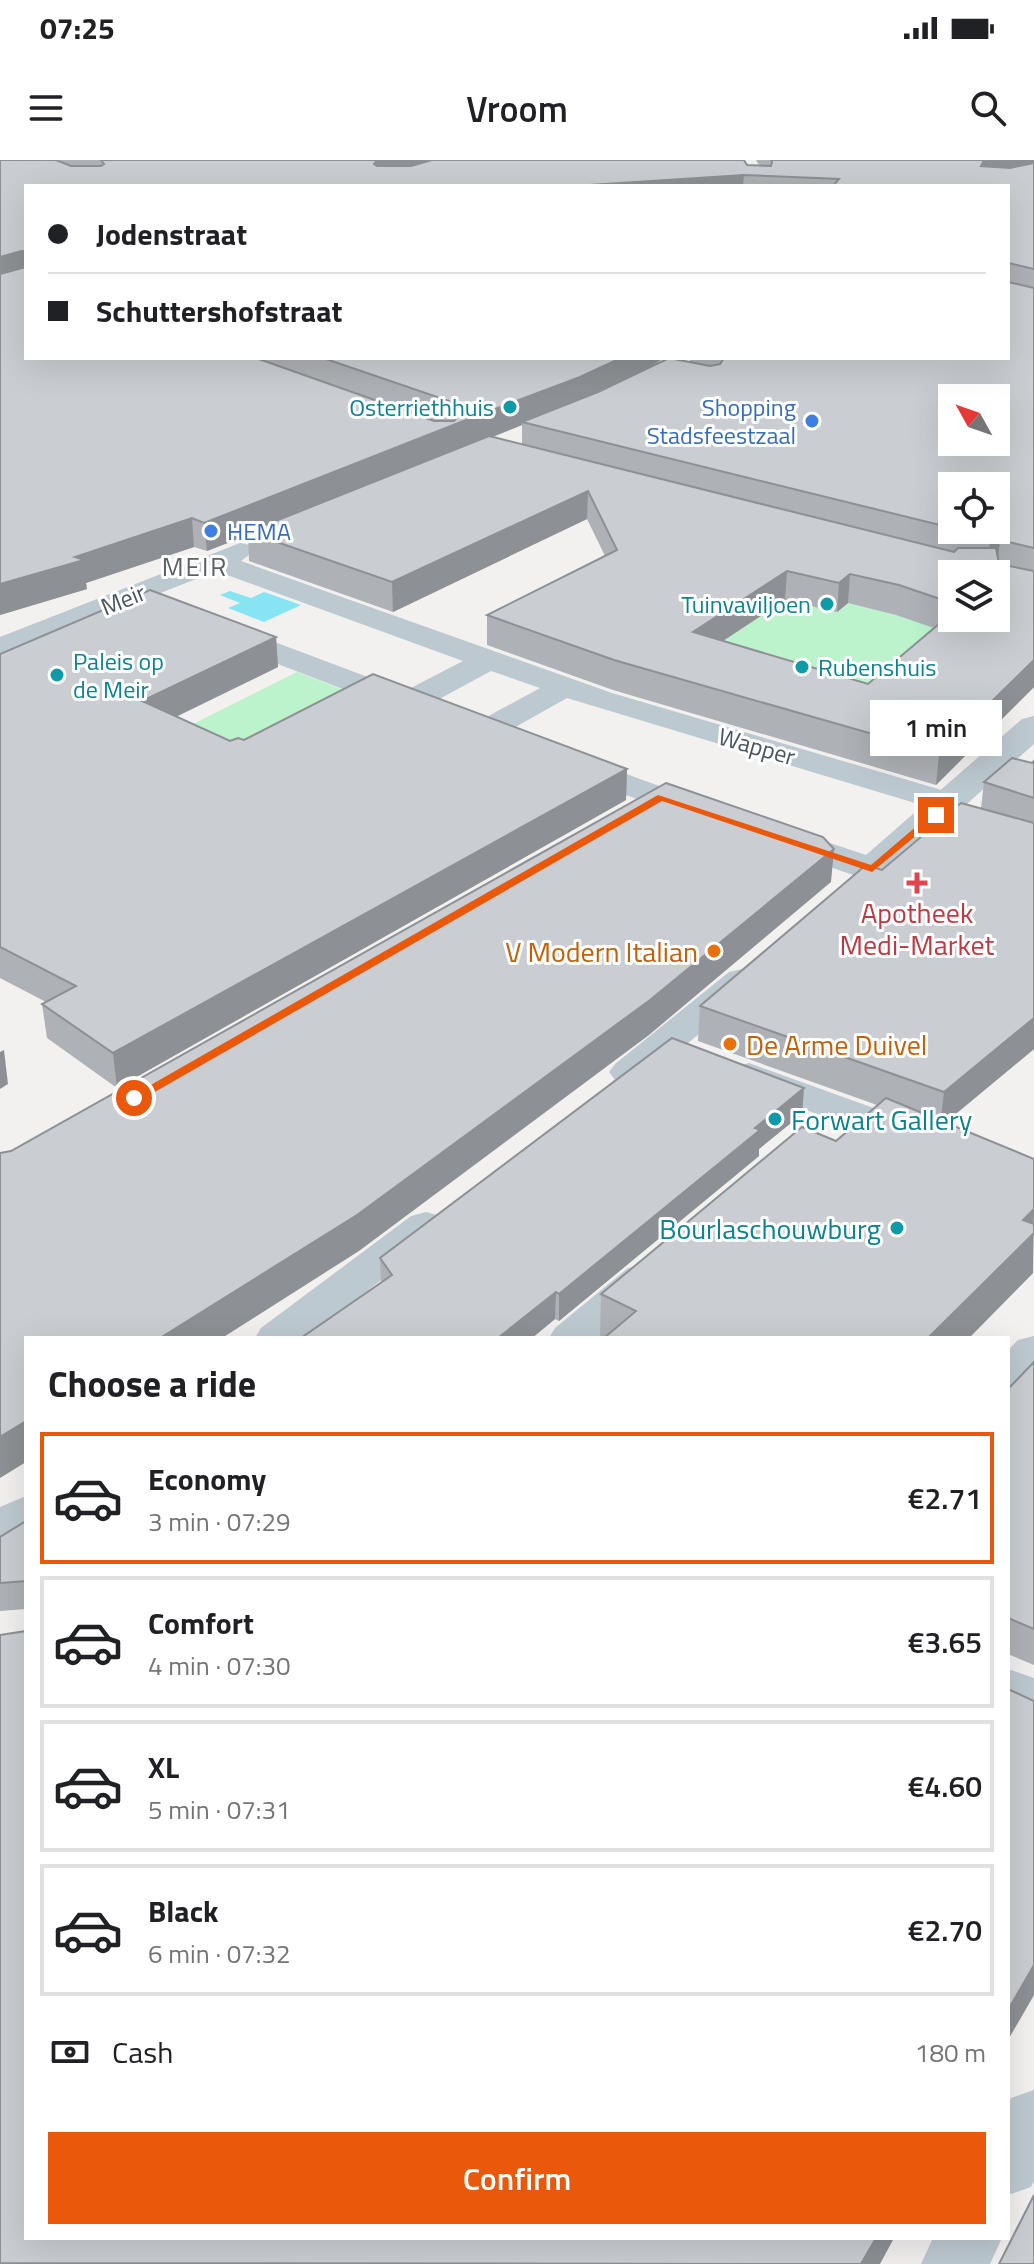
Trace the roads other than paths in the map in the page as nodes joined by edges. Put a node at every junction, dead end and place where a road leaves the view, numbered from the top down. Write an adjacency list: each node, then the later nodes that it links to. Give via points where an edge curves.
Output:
1 (258, 544): 2 (street, Meir)
2 (215, 561): 3 (street, Meir); 4 (street, Wapper)
3 (129, 597): 5 (street); 8 (street, Meir)
4 (337, 605): 7 (street); 9 (street, Wapper)
5 (165, 610)
6 (203, 625): 7 (street)
7 (255, 645): 11 (street)
8 (0, 648)
9 (488, 660): 10 (street, Wapper); 11 (street)
10 (565, 687): 12 (street); 17 (street, Wapper)
11 (407, 702): 12 (street)
12 (463, 723): 14 (street)
13 (1034, 726): 17 (street)
14 (514, 742)
15 (544, 753): 16 (street)
16 (675, 802): 18 (street)
17 (943, 809): 20 (street, Wapper); 21 (street)
18 (616, 823)
19 (746, 826): 21 (street)
20 (976, 827)
21 (872, 869): 22 (street)
22 (836, 900)
23 (775, 952): 24 (street)
24 (665, 1045): 25 (street); 26 (street)
25 (603, 1092)
26 (843, 1110): 27 (street); 28 (street)
27 (807, 1140)
28 (949, 1150)
29 (453, 1205): 31 (street)
30 (673, 1252): 32 (street)
31 (281, 1336)
32 (573, 1336)
33 (1034, 1350): 34 (street)
34 (1010, 1375)
35 (24, 1514): 36 (street)
36 (0, 1530)
37 (1010, 1690): 38 (street)
38 (1034, 1701)
39 (1034, 2118): 40 (street)
40 (1010, 2162)
41 (968, 2240): 42 (street)
42 (955, 2264)

